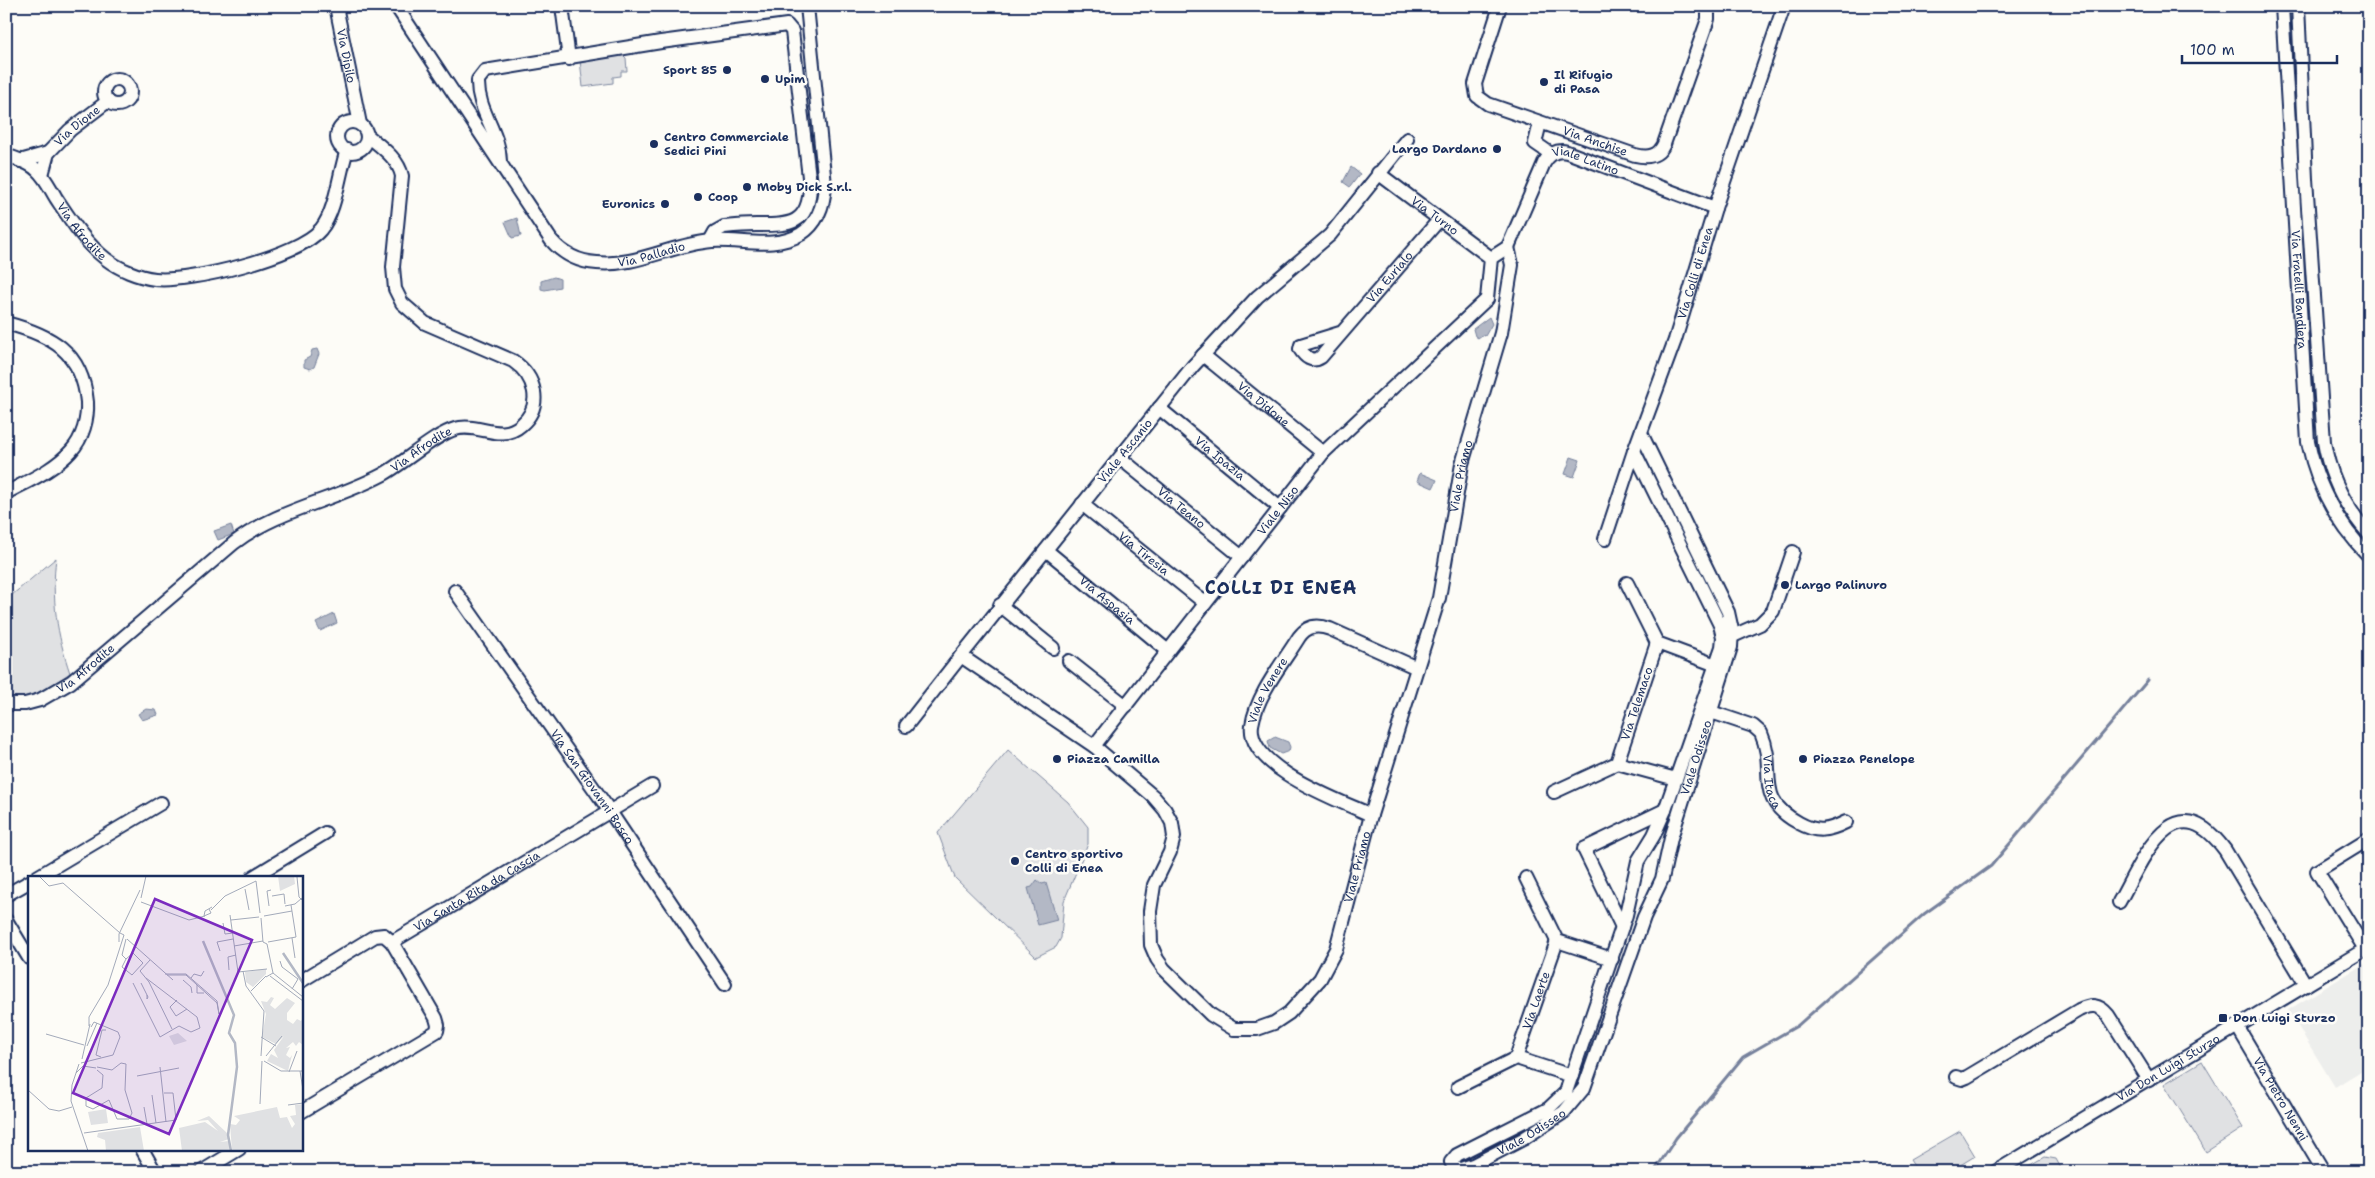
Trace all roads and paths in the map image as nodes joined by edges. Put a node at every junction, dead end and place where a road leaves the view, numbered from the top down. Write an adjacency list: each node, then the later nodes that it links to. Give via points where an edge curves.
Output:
1 (336, 6): 13 (street, Via Dipilo)
2 (396, 6): 20 (street, Via Palladio)
3 (562, 6): 10 (street)
4 (807, 6): 25 (street, Via Palladio, via 824,178 824,200 820,212 808,228 787,240)
5 (1500, 6): 12 (street, Via Anchise, via 1477,74 1475,92 1488,104)
6 (1708, 6): 12 (street, Via Anchise, via 1708,19 1659,153 1635,155)
7 (1784, 6): 23 (street, Via Colli di Enea)
8 (2282, 6): 45 (street, Via Fratelli Bandiera, via 2308,442 2326,498 2345,529)
9 (2298, 6): 41 (street, Via Fratelli Bandiera, via 2324,442 2339,491)
10 (569, 59): 20 (street, via 492,69 480,76 480,102 496,137); 25 (street, via 661,42 789,26 810,186 808,203 799,217 787,224 724,227 715,232)
11 (108, 101): 16 (street, Via Dione, via 70,130)
12 (1540, 123): 17 (street, via 1535,143)
13 (361, 127): 15 (street, via 362,148); 15 (street, via 342,126 338,134 339,143); 61 (street, Via Afrodite, via 392,157 402,176 393,267 395,289 402,303 425,322 521,367 534,389 530,414 518,427 506,432 469,428 452,430 381,475 258,526 79,677 40,700)
14 (1407, 139): 21 (street, Viale Ascanio)
15 (347, 150): 22 (street, Via Afrodite, via 328,217 314,237 292,249 256,261 177,279 147,278 108,260 78,229)
16 (48, 154): 19 (street, Via Dione); 22 (street, Via Dione)
17 (1551, 154): 23 (street, Viale Latino, via 1565,151); 26 (street, Viale Latino, via 1544,163)
18 (6, 155): 19 (street, Via Afrodite)
19 (20, 160): 22 (street, Via Afrodite)
20 (500, 164): 25 (street, Via Palladio, via 550,240 576,258 594,263 614,263)
21 (1378, 173): 24 (street, Via Turno); 32 (street, Viale Ascanio, via 1330,235 1257,297)
22 (42, 174)
23 (1715, 208): 34 (street, Via Colli di Enea, via 1675,340)
24 (1439, 220): 27 (street, Via Turno); 31 (street, Via Eurialo)
25 (710, 241)
26 (1508, 247): 27 (street); 29 (street, Viale Priamo, via 1512,265)
27 (1491, 258): 28 (street)
28 (1487, 298): 29 (street); 36 (street, Viale Niso)
29 (1505, 305): 60 (street, Viale Priamo, via 1497,346 1462,464 1442,585)
30 (6, 323): 38 (street, via 44,336 68,354 82,375 87,404 85,426 72,450 51,468)
31 (1340, 333)
32 (1203, 355): 33 (street, Viale Ascanio); 36 (street, Via Didone)
33 (1159, 408): 37 (street, Viale Ascanio); 40 (street, Via Ipazia)
34 (1641, 433): 35 (street, Via Colli di Enea); 47 (street, Viale Odisseo)
35 (1634, 451): 42 (street, Via Colli di Enea); 49 (street, Viale Odisseo)
36 (1323, 453): 40 (street, Viale Niso)
37 (1120, 458): 39 (street, Viale Ascanio); 46 (street, Via Teano)
38 (6, 493)
39 (1082, 504): 43 (street, Viale Ascanio); 51 (street, Via Tiresia)
40 (1280, 508): 46 (street, Viale Niso)
41 (2369, 534)
42 (1605, 539)
43 (1046, 550): 52 (street, Viale Ascanio); 56 (street, Via Aspasia)
44 (1793, 552): 53 (street, via 1772,611 1760,624)
45 (2369, 556)
46 (1242, 557): 51 (street, Viale Niso)
47 (1711, 576): 49 (street); 53 (street, Viale Odisseo, via 1728,612)
48 (1627, 583): 54 (street)
49 (1699, 583): 59 (street, Viale Odisseo, via 1722,631 1723,642)
50 (455, 591): 71 (street, Via San Giovanni Bosco)
51 (1205, 603): 56 (street, Viale Niso)
52 (1000, 605): 55 (street); 57 (street, Viale Ascanio)
53 (1733, 636): 63 (street, Viale Odisseo)
54 (1657, 643): 59 (street); 66 (street, Via Telemaco)
55 (1053, 648)
56 (1168, 651): 62 (street, Viale Niso)
57 (961, 656): 64 (street, Viale Ascanio); 65 (street)
58 (1069, 661): 62 (street)
59 (1716, 665): 67 (street, Viale Odisseo)
60 (1417, 668): 73 (street, Viale Priamo); 73 (street, Viale Venere, via 1326,627 1312,626 1298,637 1266,690 1252,723 1256,744 1280,769 1300,782)
61 (6, 704)
62 (1126, 706): 65 (street, Viale Niso)
63 (1712, 712): 74 (street, Via Itaca, via 1752,726 1761,733 1771,796 1780,811 1815,830 1829,830); 78 (street, Viale Odisseo)
64 (906, 726)
65 (1094, 746): 73 (street, Viale Priamo, via 1156,799 1173,826 1172,847 1154,886 1151,901 1151,942 1156,959 1211,1016 1239,1030 1262,1028 1283,1017 1305,998 1323,974 1340,937)
66 (1617, 763): 67 (street); 69 (street)
67 (1676, 779): 72 (street, Viale Odisseo)
68 (652, 786): 71 (street, Via Santa Rita da Cascia)
69 (1554, 792)
70 (161, 803): 79 (street)
71 (609, 810): 89 (street, Via Santa Rita da Cascia); 95 (street, Via San Giovanni Bosco)
72 (1665, 810): 77 (street, Viale Odisseo); 88 (street, via 1584,849)
73 (1372, 815)
74 (1846, 822)
75 (325, 833): 80 (street)
76 (2369, 839): 91 (street, via 2317,871)
77 (1646, 848): 78 (street, via 1658,848); 83 (street, Viale Odisseo)
78 (1667, 857): 84 (street, Viale Odisseo)
79 (39, 876)
80 (255, 876)
81 (1526, 878): 90 (street)
82 (28, 883): 85 (street)
83 (1631, 886): 84 (street, via 1641,896); 88 (street, Viale Odisseo)
84 (1656, 894): 98 (street, Viale Odisseo, via 1644,917)
85 (6, 895)
86 (2119, 902): 96 (street, via 2159,834 2179,823 2196,824 2209,832 2225,850)
87 (6, 920): 92 (street)
88 (1622, 927): 93 (street, Viale Odisseo)
89 (392, 942): 94 (street, via 384,935 375,936); 105 (street, via 436,1018 437,1031)
90 (1557, 942): 93 (street); 100 (street, Via Laerte)
91 (2367, 948): 96 (street, Via Don Luigi Sturzo)
92 (28, 956)
93 (1612, 959): 97 (street, Viale Odisseo)
94 (302, 980)
95 (725, 984)
96 (2306, 985): 99 (street, Via Don Luigi Sturzo)
97 (1602, 988): 98 (street); 101 (street, Viale Odisseo)
98 (1617, 993): 101 (street, Viale Odisseo, via 1589,1079 1571,1106 1502,1150 1464,1169 1457,1170 1452,1166 1456,1155 1553,1106 1563,1096)
99 (2237, 1026): 103 (street, Via Don Luigi Sturzo); 111 (street, Via Pietro Nenni)
100 (1516, 1058): 101 (street); 104 (street)
101 (1572, 1076)
102 (1956, 1077): 103 (street, via 1967,1077 2079,1010 2093,1005 2108,1015)
103 (2150, 1080): 110 (street, Via Don Luigi Sturzo)
104 (1458, 1088)
105 (302, 1111)
106 (143, 1150): 108 (street)
107 (237, 1150): 109 (street)
108 (155, 1172)
109 (201, 1172)
110 (1994, 1172)
111 (2324, 1172)

